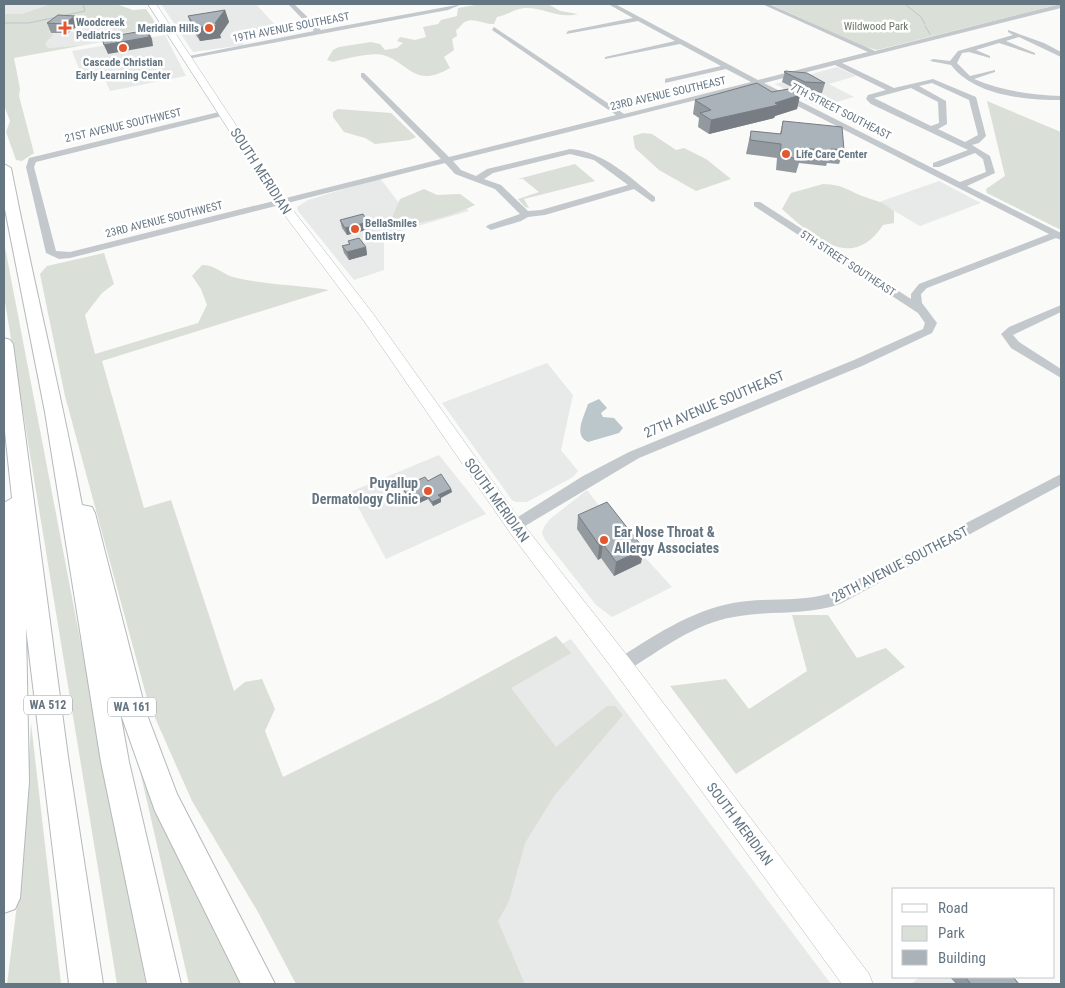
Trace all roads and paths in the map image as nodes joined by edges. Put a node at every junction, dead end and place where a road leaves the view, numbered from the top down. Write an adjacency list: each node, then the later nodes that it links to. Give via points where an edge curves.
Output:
1 (152, 4): 21 (main road, SOUTH MERIDIAN)
2 (291, 4): 10 (street)
3 (459, 4): 10 (street, 19TH AVENUE SOUTHEAST)
4 (611, 4): 7 (street, 7TH STREET SOUTHEAST)
5 (765, 4): 18 (street)
6 (1061, 6): 8 (street, 23RD AVENUE SOUTHEAST)
7 (639, 19): 11 (street); 14 (street, 7TH STREET SOUTHEAST)
8 (990, 24): 12 (street); 18 (street, 23RD AVENUE SOUTHEAST)
9 (494, 29): 39 (street)
10 (319, 32): 21 (street, 19TH AVENUE SOUTHEAST)
11 (568, 33)
12 (1018, 34): 13 (street); 17 (street)
13 (998, 40): 16 (street); 19 (street)
14 (681, 42): 23 (street); 27 (street, 7TH STREET SOUTHEAST)
15 (1061, 46): 17 (street)
16 (968, 49): 22 (street); 26 (street, via 955,55)
17 (1050, 49): 20 (street)
18 (875, 53): 25 (street, 23RD AVENUE SOUTHEAST)
19 (1032, 54)
20 (1061, 55)
21 (187, 57): 38 (main road, SOUTH MERIDIAN)
22 (988, 57)
23 (607, 58)
24 (933, 61): 26 (street)
25 (836, 63): 32 (street, 23RD AVENUE SOUTHEAST); 35 (street)
26 (953, 63): 30 (street)
27 (727, 67): 31 (street); 32 (street, 7TH STREET SOUTHEAST)
28 (993, 72): 30 (street)
29 (364, 74): 43 (street)
30 (969, 78): 37 (street)
31 (668, 81)
32 (758, 83): 39 (street, 23RD AVENUE SOUTHEAST); 48 (street, 7TH STREET SOUTHEAST)
33 (910, 85): 35 (street); 40 (street, via 942,101 942,124); 41 (street, via 933,81 963,92 972,99 982,136)
34 (1038, 88): 37 (street, via 1030,89)
35 (893, 90): 40 (street, via 870,99)
36 (1061, 98): 37 (street)
37 (1027, 99)
38 (223, 113): 50 (main road, SOUTH MERIDIAN); 55 (street, 21ST AVENUE SOUTHWEST, via 30,162 47,244)
39 (622, 116): 43 (street, 23RD AVENUE SOUTHEAST)
40 (931, 129): 41 (street)
41 (963, 145): 42 (street)
42 (976, 150): 44 (street); 48 (street, via 987,158 991,173)
43 (447, 159): 46 (street, via 461,174); 50 (street, 23RD AVENUE SOUTHEAST)
44 (936, 165)
45 (4, 168): 61 (highway, WA 161)
46 (477, 179): 47 (street, via 500,168 580,151 594,155); 52 (street, via 498,187)
47 (636, 186): 49 (street); 52 (street, via 542,213)
48 (960, 186): 54 (street, 7TH STREET SOUTHEAST)
49 (652, 199)
50 (281, 203): 55 (street, 23RD AVENUE SOUTHWEST, via 70,255); 64 (main road, SOUTH MERIDIAN, via 369,318)
51 (757, 204): 57 (street, 5TH STREET SOUTHEAST)
52 (526, 214): 53 (street)
53 (491, 227)
54 (1059, 236): 57 (street, via 923,286 917,290 915,299)
55 (52, 254)
56 (1061, 308): 60 (street, via 1007,333 1019,348)
57 (922, 311): 58 (street, 5TH STREET SOUTHEAST, via 928,316)
58 (931, 327): 64 (street, 27TH AVENUE SOUTHEAST, via 922,335 634,455)
59 (4, 344): 62 (highway)
60 (1061, 374)
61 (55, 412): 68 (highway, via 115,762); 69 (highway, WA 161, via 92,542 133,712 166,801)
62 (15, 425): 66 (highway, via 12,568 15,782); 67 (highway, WA 512, via 54,757)
63 (1061, 479): 65 (street, 28TH AVENUE SOUTHEAST, via 835,599 804,607 749,608 722,613 684,628)
64 (515, 526): 65 (main road, SOUTH MERIDIAN)
65 (622, 665): 70 (main road, SOUTH MERIDIAN)
66 (4, 898)
67 (86, 984)
68 (164, 984)
69 (258, 984)
70 (859, 984)

